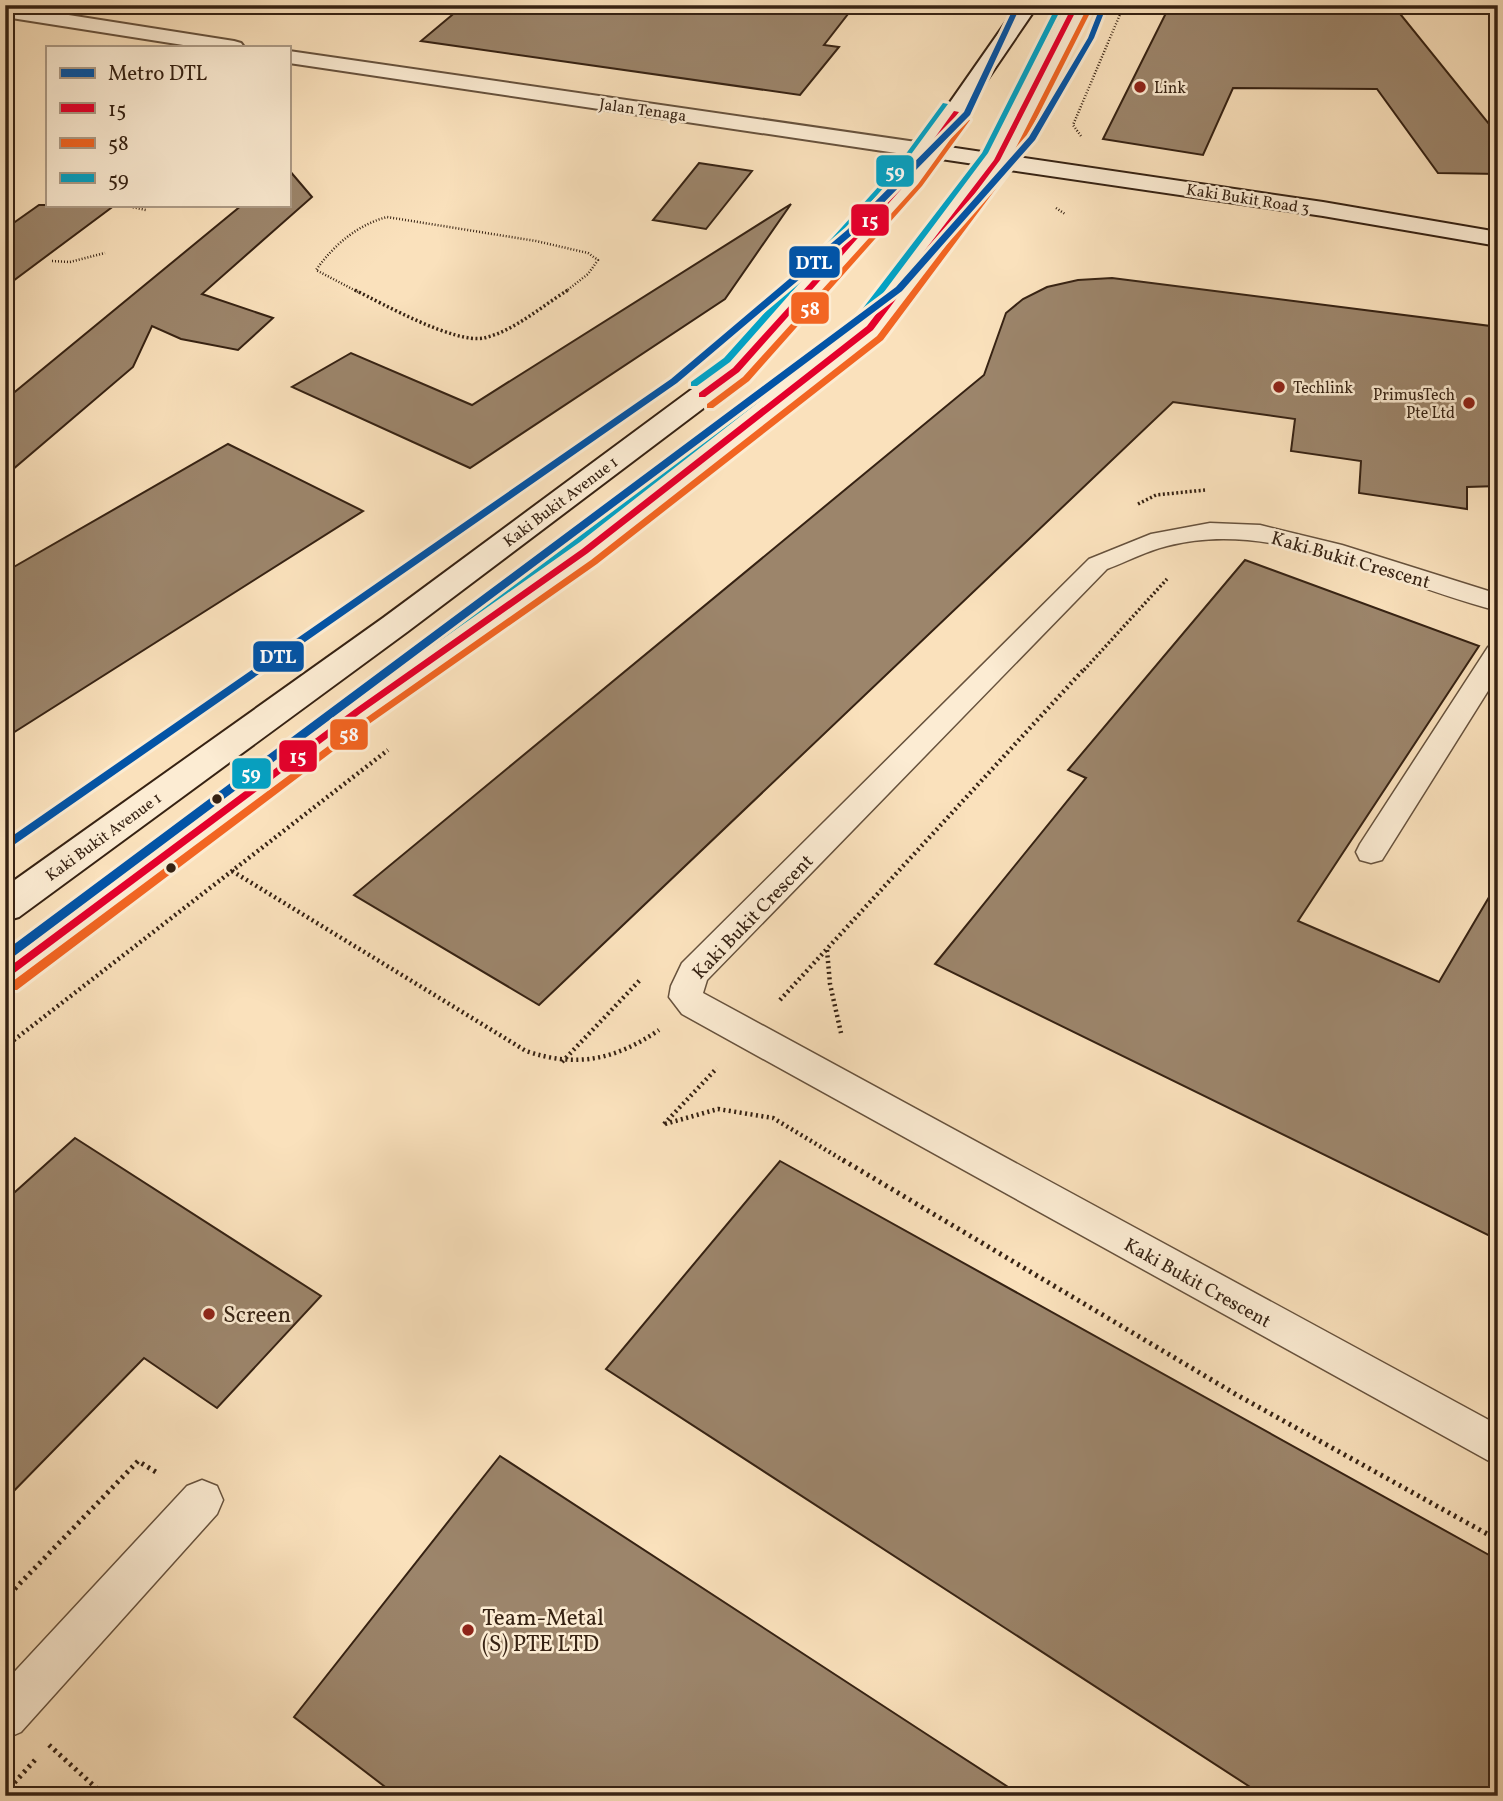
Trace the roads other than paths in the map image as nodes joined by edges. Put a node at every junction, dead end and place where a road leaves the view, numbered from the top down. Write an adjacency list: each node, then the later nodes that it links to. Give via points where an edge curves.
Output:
1 (1028, 5): 6 (main road, Kaki Bukit Avenue 1)
2 (1076, 5): 7 (main road)
3 (5, 11): 4 (main road)
4 (228, 46)
5 (290, 57): 6 (main road, Jalan Tenaga)
6 (930, 151): 7 (main road, Jalan Tenaga); 12 (main road, Kaki Bukit Avenue 1, via 736,370 395,625)
7 (998, 160): 8 (main road, Kaki Bukit Road 3); 13 (main road, via 870,328 585,551 358,711)
8 (1498, 239)
9 (1498, 603): 14 (lane, Kaki Bukit Crescent, via 1342,553 1260,533 1210,531 1160,539 1098,564 694,972 686,997)
10 (1498, 653): 11 (lane)
11 (1371, 852)
12 (5, 907)
13 (5, 976)
14 (1498, 1447)
15 (202, 1500): 16 (lane)
16 (5, 1716)

